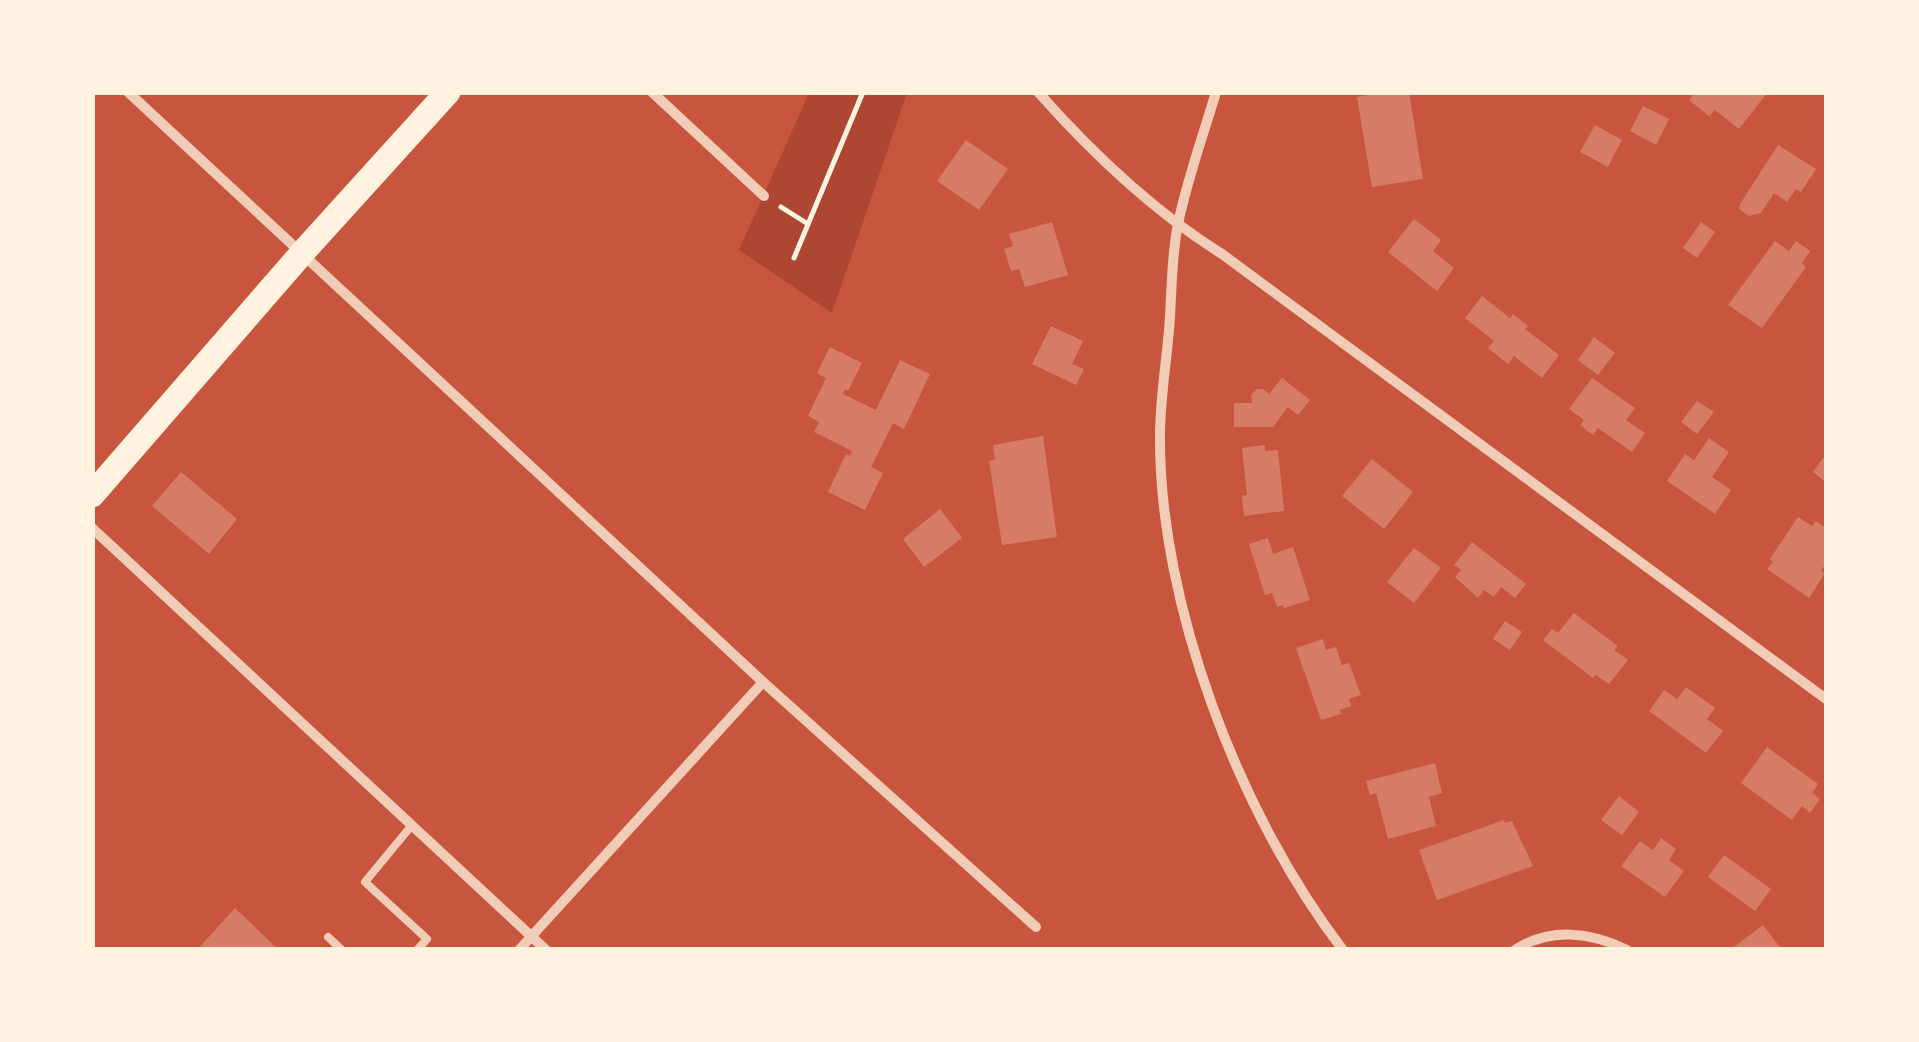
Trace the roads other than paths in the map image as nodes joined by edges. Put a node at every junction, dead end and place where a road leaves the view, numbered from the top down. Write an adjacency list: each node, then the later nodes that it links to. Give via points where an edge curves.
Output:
1 (128, 92): 8 (street)
2 (448, 92): 8 (main road)
3 (652, 92): 6 (street)
4 (1038, 92): 7 (street)
5 (1216, 92): 7 (street)
6 (764, 196)
7 (1177, 226): 12 (street); 21 (street, via 1160,436 1170,547 1190,635 1241,776)
8 (303, 252): 9 (main road); 11 (street)
9 (92, 495)
10 (92, 528): 13 (street)
11 (763, 682): 14 (street); 16 (street)
12 (1826, 699)
13 (412, 826): 16 (street); 18 (lane, via 365,882 427,938)
14 (1036, 927)
15 (328, 936): 17 (lane)
16 (531, 936): 19 (street); 20 (street)
17 (342, 950)
18 (418, 950)
19 (519, 950)
20 (546, 950)
21 (1343, 950)
22 (1515, 950): 23 (street, via 1568,934)
23 (1628, 950)

